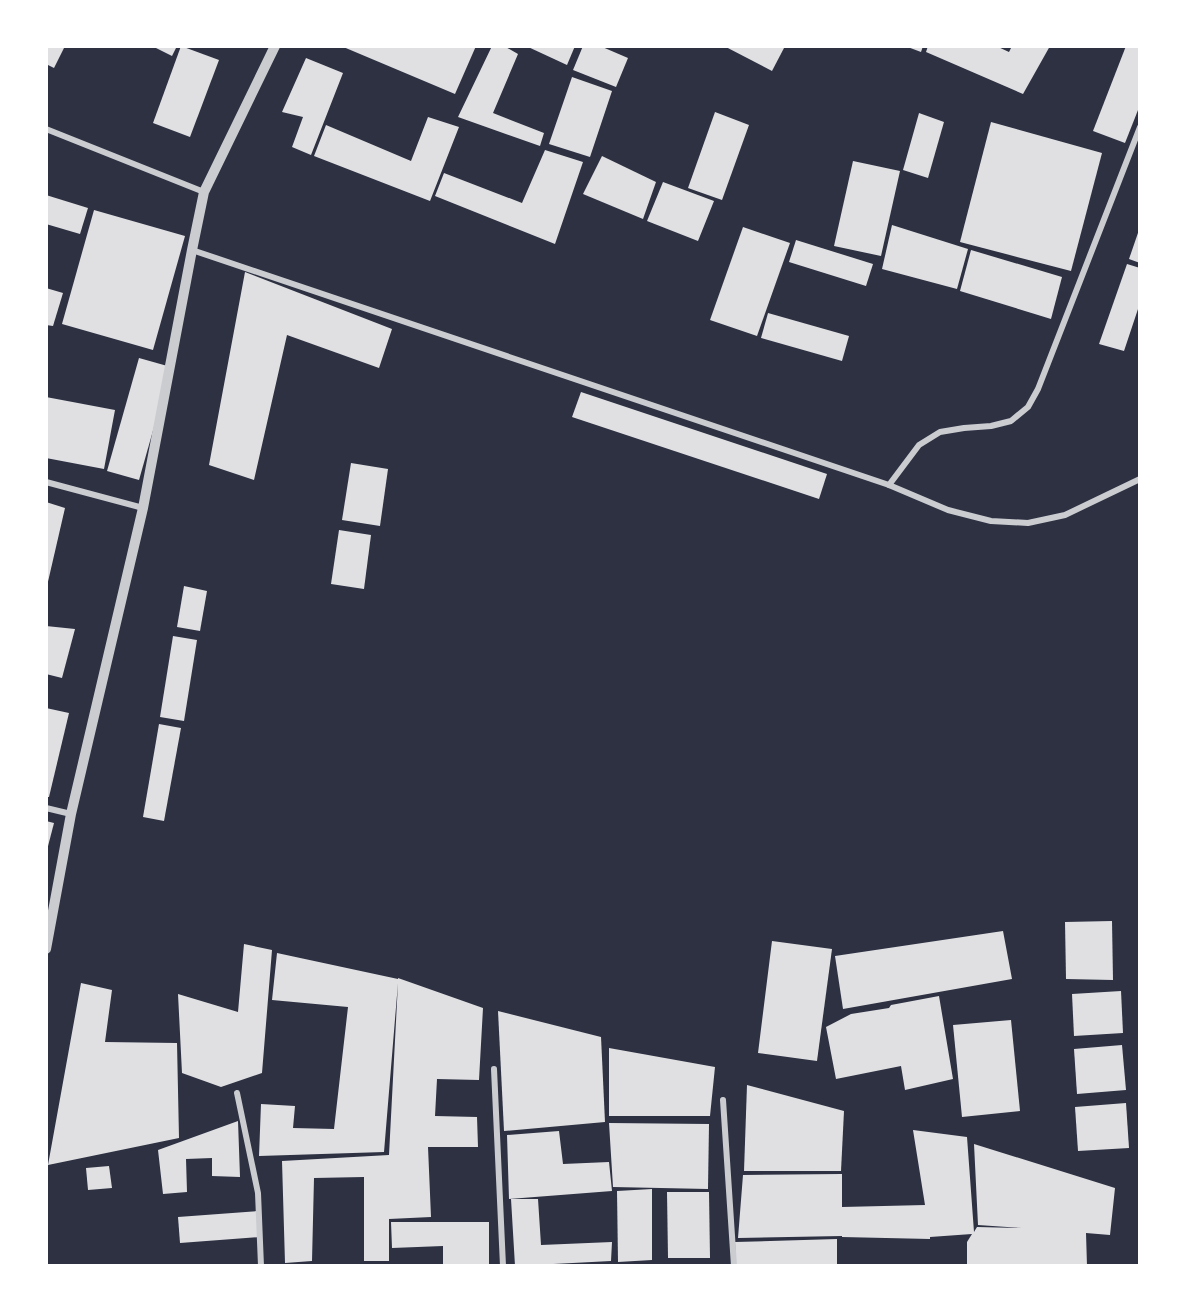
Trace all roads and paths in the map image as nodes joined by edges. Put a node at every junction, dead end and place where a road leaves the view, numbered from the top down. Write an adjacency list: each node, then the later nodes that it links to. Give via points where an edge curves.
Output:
1 (275, 46): 4 (street)
2 (1140, 127): 8 (street, via 1028,407 1011,421 940,432 919,445)
3 (46, 129): 4 (street)
4 (204, 192): 5 (street)
5 (192, 250): 8 (street); 9 (street)
6 (1140, 479): 8 (street, via 1065,515 1029,523 991,521 948,510)
7 (46, 482): 9 (street)
8 (889, 485)
9 (143, 508): 11 (street)
10 (46, 808): 11 (street)
11 (71, 814): 12 (street)
12 (46, 949)
13 (494, 1069): 17 (street)
14 (237, 1093): 16 (street, via 258,1192)
15 (723, 1100): 18 (street)
16 (261, 1266)
17 (503, 1266)
18 (734, 1266)

